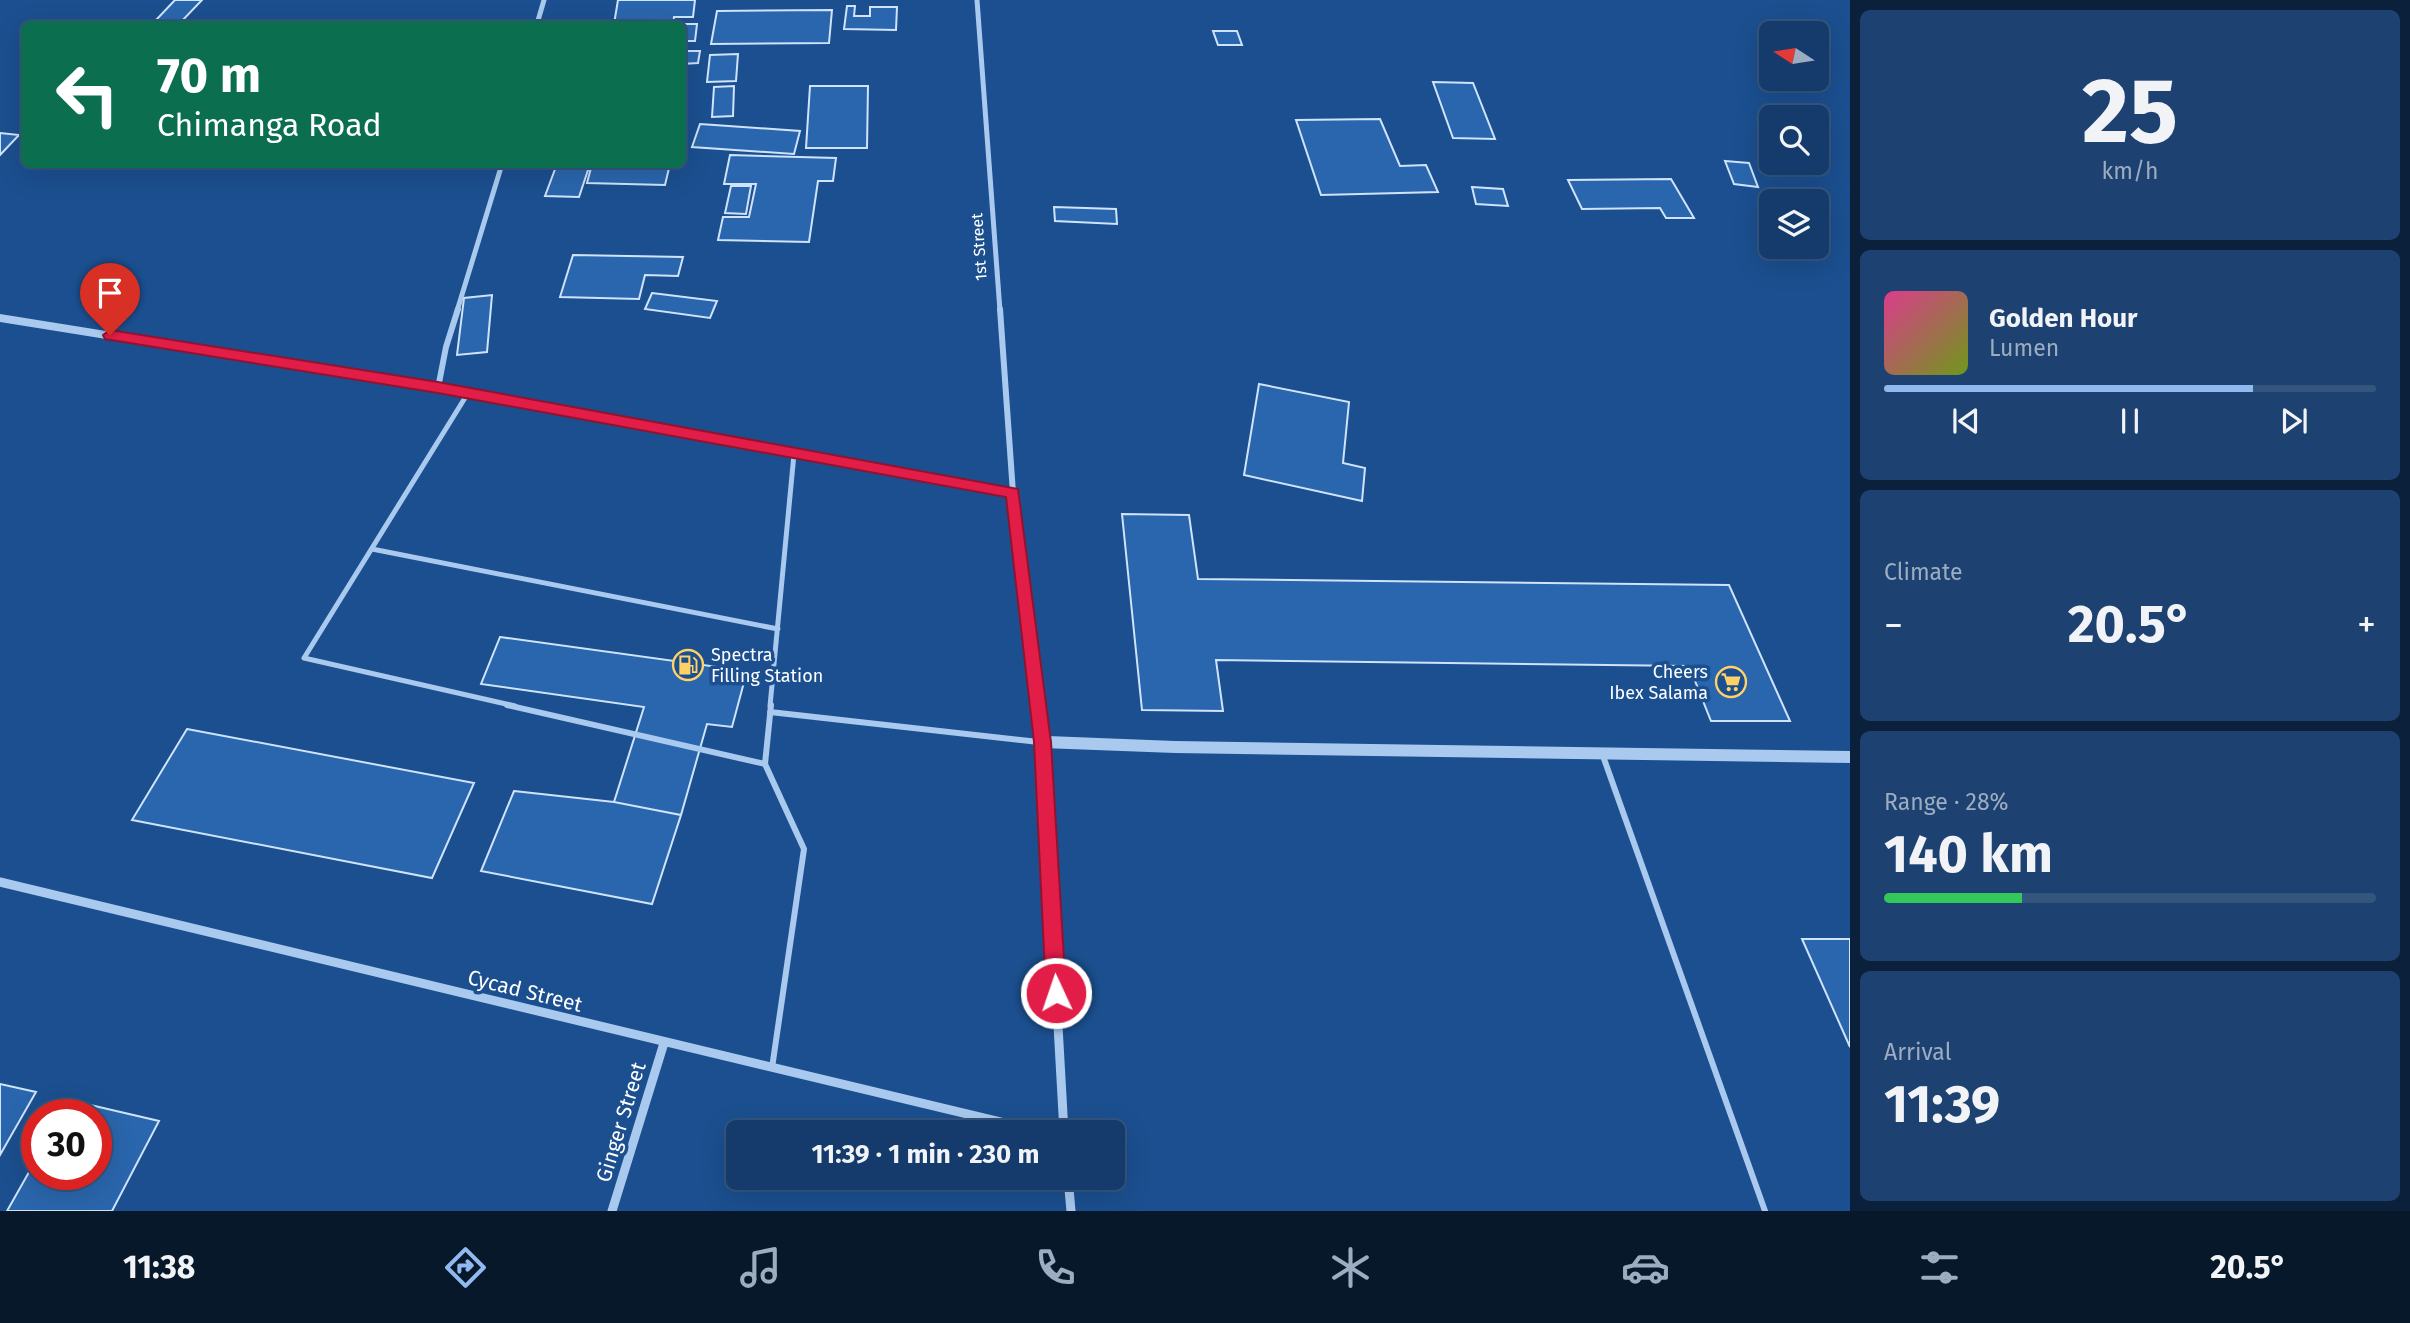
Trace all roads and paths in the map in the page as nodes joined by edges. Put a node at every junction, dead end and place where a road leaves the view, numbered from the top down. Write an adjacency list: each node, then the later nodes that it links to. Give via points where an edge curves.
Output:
1 (544, 0): 3 (street)
2 (977, 0): 9 (street, 1st Street)
3 (538, 21)
4 (501, 168): 6 (street, via 446,347)
5 (0, 318): 6 (street)
6 (438, 388): 7 (street)
7 (468, 393): 8 (street); 10 (lane)
8 (794, 453): 9 (street); 11 (lane)
9 (1013, 493): 13 (street)
10 (372, 549): 11 (lane); 16 (lane, via 304,658)
11 (778, 629): 12 (lane)
12 (770, 712): 13 (lane); 16 (lane)
13 (1042, 742): 14 (street); 21 (street)
14 (1602, 754): 15 (street); 25 (lane)
15 (1850, 757)
16 (765, 764): 19 (lane, via 804,849)
17 (0, 882): 18 (street, Cycad Street)
18 (664, 1042): 19 (street, Cycad Street); 23 (street, Ginger Street)
19 (772, 1068): 20 (street, Cycad Street)
20 (991, 1120)
21 (1063, 1120)
22 (1069, 1190): 24 (street)
23 (612, 1211)
24 (1071, 1211)
25 (1765, 1211)

